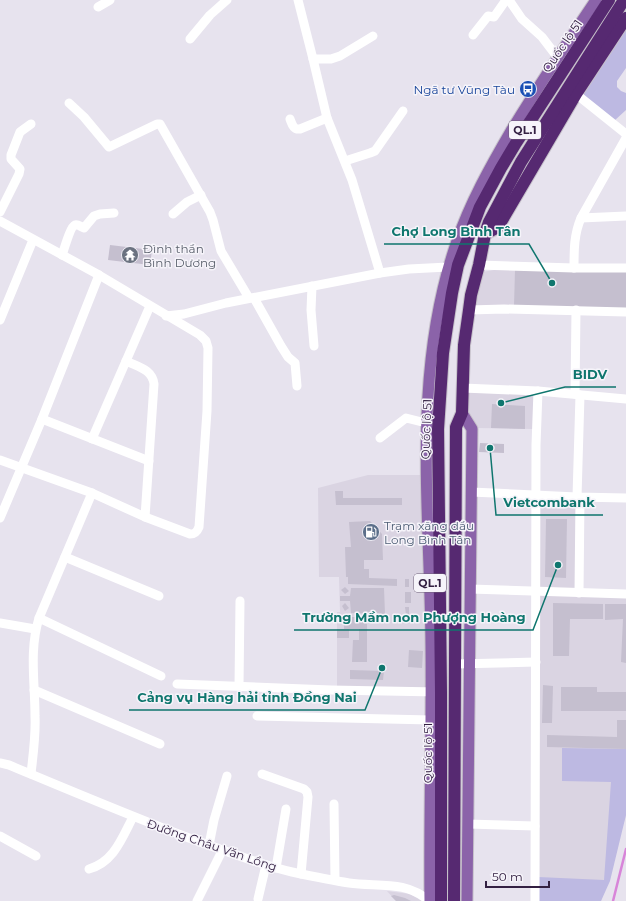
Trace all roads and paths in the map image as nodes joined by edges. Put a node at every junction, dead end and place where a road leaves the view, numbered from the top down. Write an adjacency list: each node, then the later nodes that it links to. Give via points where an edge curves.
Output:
1 (110, 0): 9 (street)
2 (227, 0): 13 (street, via 210,15)
3 (298, 0): 15 (street)
4 (506, 0): 11 (street, via 494,17 488,16)
5 (509, 0): 14 (street, via 522,19 542,37)
6 (596, 0): 14 (main road, Quốc lộ 51 / QL.1)
7 (609, 0): 36 (highway, Quốc lộ 51 / QL.1, via 501,168 480,207)
8 (624, 0): 32 (highway, QL.1, via 521,162)
9 (98, 7)
10 (626, 18): 16 (highway, QL.1)
11 (473, 35)
12 (373, 36): 15 (street, via 340,56)
13 (190, 39)
14 (558, 58): 36 (main road, Quốc lộ 51 / QL.1, via 481,184 460,234)
15 (313, 59): 19 (street)
16 (576, 94): 22 (street); 32 (highway, QL.1, via 498,227)
17 (69, 103): 25 (street, via 109,147 160,124)
18 (404, 112): 24 (street, via 375,151)
19 (327, 118): 20 (street, via 300,130 294,127); 24 (street)
20 (290, 119)
21 (30, 124): 26 (street, via 20,132 11,155 11,159 20,169)
22 (626, 134)
23 (626, 138): 30 (street)
24 (345, 161): 39 (street)
25 (201, 195): 28 (street, via 187,202); 42 (street, via 213,220 224,257)
26 (0, 212)
27 (114, 213): 34 (street, via 94,216 84,228 74,226)
28 (173, 214)
29 (626, 216): 30 (street)
30 (581, 218): 37 (street, via 576,228)
31 (0, 221): 33 (street)
32 (485, 234): 35 (highway, QL.1)
33 (33, 240): 34 (street); 48 (street)
34 (62, 255): 40 (street)
35 (480, 265): 37 (street); 44 (highway, QL.1)
36 (453, 268): 39 (street, via 409,269); 58 (main road, Quốc lộ 51 / QL.1, via 440,298 433,335); 88 (highway, Quốc lộ 51 / QL.1, via 443,353 438,429)
37 (574, 268): 38 (street)
38 (626, 268)
39 (380, 273): 41 (street)
40 (99, 275): 43 (street); 57 (street)
41 (312, 286): 42 (street); 49 (street)
42 (251, 298): 47 (street); 51 (street, via 288,357 295,363)
43 (150, 306): 47 (street); 50 (street)
44 (468, 310): 45 (street); 52 (highway, QL.1)
45 (576, 310): 46 (street); 54 (street)
46 (626, 312)
47 (166, 316): 69 (street, via 200,335 208,348 200,527 197,532 190,534)
48 (0, 320)
49 (314, 346)
50 (126, 361): 59 (street); 62 (street, via 150,372 153,377)
51 (297, 386)
52 (463, 388): 53 (street); 56 (highway, QL.1)
53 (538, 391): 54 (street); 66 (street)
54 (577, 394): 55 (street); 67 (street)
55 (626, 399)
56 (462, 412): 64 (main road, via 472,429); 82 (highway, QL.1, via 456,427)
57 (42, 419): 59 (street); 63 (street)
58 (426, 423): 60 (street, via 406,418); 88 (main road, Quốc lộ 51 / QL.1)
59 (92, 438): 62 (street)
60 (380, 438)
61 (0, 460): 63 (street)
62 (149, 461): 69 (street)
63 (21, 469): 65 (street); 70 (street)
64 (471, 492): 66 (street); 72 (main road)
65 (92, 494): 69 (street); 71 (street)
66 (536, 496): 67 (street); 73 (street)
67 (578, 497): 68 (street); 74 (street)
68 (626, 498)
69 (145, 517)
70 (0, 518)
71 (64, 557): 76 (street); 78 (street)
72 (470, 589): 73 (street); 83 (main road)
73 (536, 592): 74 (street); 81 (street)
74 (579, 593): 75 (street)
75 (626, 594)
76 (158, 596)
77 (240, 601): 86 (street)
78 (39, 618): 80 (street); 84 (street)
79 (0, 623): 80 (street)
80 (35, 629): 87 (street)
81 (536, 662): 83 (street); 100 (street)
82 (454, 664): 83 (street); 114 (highway, QL.1)
83 (470, 664): 99 (main road)
84 (161, 676)
85 (177, 684): 86 (street)
86 (239, 686): 88 (street)
87 (34, 690): 91 (street); 93 (street, via 36,717)
88 (436, 692): 90 (main road, Quốc lộ 51 / QL.1); 113 (highway, Quốc lộ 51 / QL.1)
89 (257, 716): 90 (street)
90 (431, 720): 112 (main road, Quốc lộ 51 / QL.1)
91 (160, 744)
92 (0, 763): 93 (street, Đường Châu Văn Lồng)
93 (31, 774): 98 (street, Đường Châu Văn Lồng)
94 (262, 774): 108 (street, via 307,792)
95 (227, 776): 102 (street)
96 (334, 804): 109 (street)
97 (286, 809): 106 (street)
98 (133, 817): 102 (street, Đường Châu Văn Lồng); 107 (street, via 107,860 98,867)
99 (468, 824): 100 (street); 115 (main road)
100 (535, 826): 116 (street)
101 (0, 836): 104 (street)
102 (209, 845): 103 (street, Đường Châu Văn Lồng)
103 (222, 851): 105 (street, Đường Châu Văn Lồng); 111 (street)
104 (36, 856)
105 (266, 865): 106 (street, Đường Châu Văn Lồng); 110 (street)
106 (276, 868): 108 (street, Đường Châu Văn Lồng)
107 (89, 869)
108 (301, 874): 109 (street, Đường Châu Văn Lồng)
109 (335, 880): 112 (street, Đường Châu Văn Lồng, via 412,889)
110 (258, 899)
111 (197, 901)
112 (430, 901)
113 (441, 901)
114 (454, 901)
115 (466, 901)
116 (535, 901)

